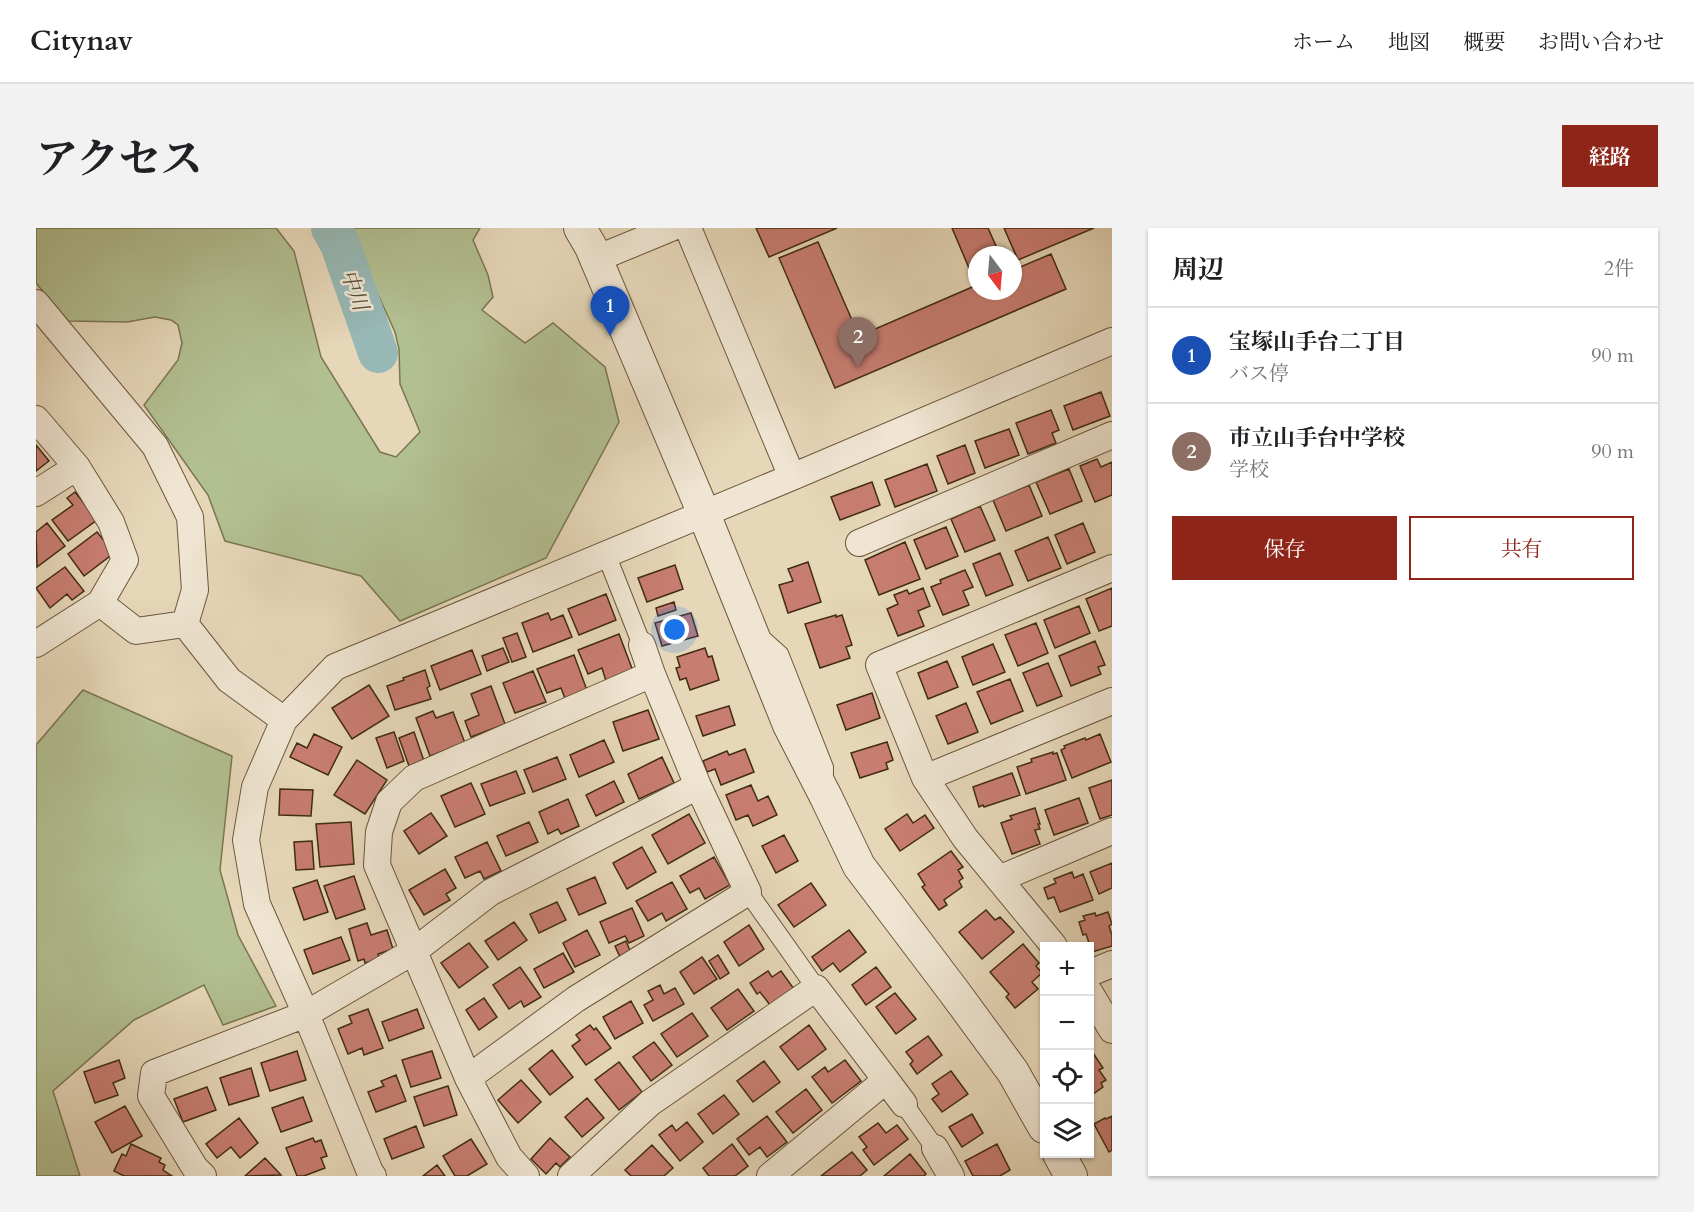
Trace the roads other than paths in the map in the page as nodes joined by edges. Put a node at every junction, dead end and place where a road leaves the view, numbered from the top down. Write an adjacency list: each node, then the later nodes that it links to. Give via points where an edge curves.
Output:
1 (580, 228): 4 (street)
2 (671, 228): 4 (street)
3 (688, 228): 10 (street)
4 (596, 259): 12 (street)
5 (36, 303): 17 (street, via 155,446 190,517 195,590)
6 (1112, 341): 10 (street)
7 (36, 419): 9 (street)
8 (1112, 435): 13 (street)
9 (77, 467): 11 (street); 16 (street, via 111,522 125,560)
10 (792, 477): 12 (street)
11 (36, 493)
12 (704, 514): 14 (street); 39 (street, via 789,724 859,866 1013,1072)
13 (859, 543)
14 (606, 554): 19 (street); 22 (street, via 335,667)
15 (1112, 568): 23 (street, via 879,665)
16 (100, 603): 17 (street, via 136,631); 18 (street)
17 (185, 624): 22 (street, via 229,680)
18 (36, 644)
19 (642, 645): 20 (street)
20 (652, 674): 24 (street); 29 (street, via 414,777 389,802 379,832 377,865)
21 (1112, 701): 23 (street)
22 (284, 720): 34 (street, via 255,787 246,840 257,904)
23 (925, 778): 26 (street, via 965,838)
24 (698, 786): 27 (street); 29 (street, via 491,892)
25 (1112, 831): 26 (street)
26 (999, 879): 28 (street)
27 (748, 892): 32 (street); 36 (street, via 576,999)
28 (1051, 942)
29 (414, 951): 34 (street); 36 (street)
30 (1112, 964): 31 (street)
31 (1094, 972)
32 (816, 988): 37 (street); 45 (street, via 650,1103)
33 (1091, 996): 35 (street)
34 (306, 1014): 42 (street, via 154,1073 151,1096); 43 (street)
35 (1112, 1030)
36 (468, 1078): 44 (street, via 510,1157)
37 (886, 1080): 38 (street); 46 (street)
38 (904, 1104): 40 (street)
39 (1040, 1120)
40 (935, 1148): 47 (street)
41 (1061, 1158): 48 (street)
42 (202, 1176)
43 (373, 1176)
44 (526, 1176)
45 (571, 1176)
46 (770, 1176)
47 (951, 1176)
48 (1071, 1176)

